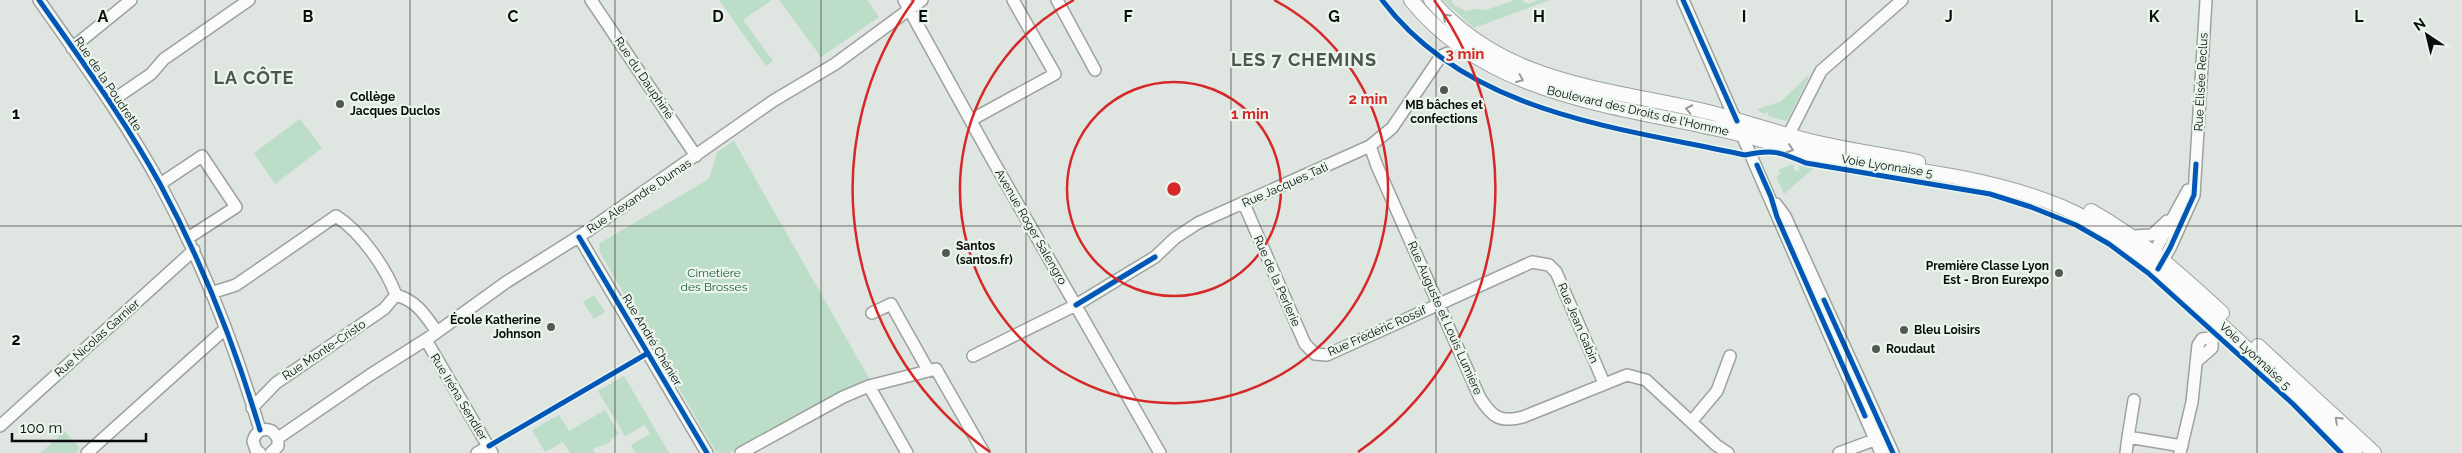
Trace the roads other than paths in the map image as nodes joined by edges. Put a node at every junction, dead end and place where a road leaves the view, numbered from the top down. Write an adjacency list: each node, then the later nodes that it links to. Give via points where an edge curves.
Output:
1 (39, 0): 15 (street, Rue de la Poudrette)
2 (131, 0): 15 (street)
3 (249, 0): 17 (street, via 164,59 151,74)
4 (591, 0): 23 (street, Rue du Dauphiné)
5 (922, 0): 13 (street, Rue Alexandre Dumas)
6 (1013, 0): 18 (street, via 1055,74)
7 (1057, 0): 16 (street)
8 (1411, 0): 14 (main road, Boulevard des Droits de l'Homme)
9 (1431, 0): 14 (main road, Boulevard des Droits de l'Homme, one-way to 9)
10 (1683, 0): 19 (street)
11 (1902, 0): 20 (street, via 1822,71)
12 (2206, 0): 24 (street, Rue Élisée Reclus)
13 (907, 5): 18 (street, Avenue Roger Salengro); 23 (street, Rue Alexandre Dumas, via 835,64 773,101)
14 (1456, 43): 19 (main road, Boulevard des Droits de l'Homme, one-way to 14, via 1554,79 1507,59); 21 (main road, Boulevard des Droits de l'Homme, one-way to 21, via 1496,68 1543,89); 22 (street, Rue Jacques Tati, via 1413,106 1408,106 1392,128)
15 (72, 48): 17 (street, Rue de la Poudrette)
16 (1095, 70)
17 (110, 102): 25 (street, Rue de la Poudrette)
18 (970, 120): 37 (street, Avenue Roger Salengro)
19 (1737, 120): 20 (main road, Boulevard des Droits de l'Homme); 21 (street)
20 (1789, 134): 29 (main road, Boulevard des Droits de l'Homme, via 1812,142 2037,188 2086,209)
21 (1743, 135): 32 (main road, Boulevard des Droits de l'Homme, one-way to 32, via 1809,155 2021,192 2089,220); 56 (street)
22 (1370, 146): 27 (street, Rue Jacques Tati); 36 (street, Rue Auguste et Louis Lumière, via 1376,166)
23 (696, 156): 28 (street, Rue Alexandre Dumas)
24 (2196, 164): 26 (street, Rue Élisée Reclus); 32 (street, Rue Élisée Reclus, via 2194,195)
25 (160, 184): 30 (street, Rue de la Poudrette); 30 (street, via 202,156 236,207)
26 (2188, 190): 29 (street, Rue Élisée Reclus, via 2158,231 2152,235); 32 (street, Rue Élisée Reclus)
27 (1244, 204): 37 (street, Rue Jacques Tati, via 1198,222 1155,257); 42 (street, Rue de la Perlerie, via 1305,344)
28 (579, 236): 40 (street, Rue Alexandre Dumas, via 491,292); 64 (street, Rue André Chénier)
29 (2132, 236): 32 (main road, Boulevard des Droits de l'Homme)
30 (188, 238): 31 (street, Rue de la Poudrette)
31 (194, 250): 34 (street, Rue de la Poudrette); 52 (street, Rue Nicolas Garnier)
32 (2157, 260): 72 (main road); 73 (main road, one-way to 32)
33 (1549, 265): 36 (street, Rue Frédéric Rossif, via 1532,262); 47 (street, Rue Jean Gabin, via 1556,272)
34 (211, 293): 35 (street, via 236,285 336,216 349,224 389,276); 39 (street, Rue de la Poudrette)
35 (396, 295): 40 (street, via 417,305); 50 (street, Rue Monte-Cristo, via 384,309 276,383)
36 (1439, 304): 42 (street, Rue Frédéric Rossif, via 1327,355); 47 (street, Rue Auguste et Louis Lumière, via 1480,398 1490,413 1508,421)
37 (1076, 305): 43 (street, Rue Jacques Tati); 68 (street, Avenue Roger Salengro)
38 (872, 313): 46 (street, via 890,304)
39 (224, 329): 50 (street, Rue de la Poudrette); 60 (street)
40 (437, 332): 41 (street, Rue Alexandre Dumas)
41 (426, 340): 55 (street, Rue Alexandre Dumas); 59 (street, Rue Iréna Sendler)
42 (1315, 354)
43 (973, 356)
44 (1730, 356): 51 (street, via 1717,391)
45 (2197, 361): 58 (street)
46 (932, 369): 48 (street); 67 (street)
47 (1604, 383): 51 (street, Rue Auguste et Louis Lumière, via 1627,375 1646,380)
48 (869, 386): 65 (street); 66 (street)
49 (2134, 400): 54 (street)
50 (252, 408): 53 (street, Rue de la Poudrette)
51 (1691, 422): 57 (street, Rue Auguste et Louis Lumière)
52 (0, 426)
53 (260, 430): 55 (street, via 272,431); 61 (street, via 253,441)
54 (2128, 437): 58 (street); 71 (street)
55 (278, 438): 62 (street, via 278,446)
56 (1882, 447): 70 (street)
57 (1715, 449): 69 (street, Rue Auguste et Louis Lumière)
58 (2181, 449)
59 (490, 450): 63 (street)
60 (87, 453)
61 (260, 453)
62 (272, 453)
63 (477, 453)
64 (707, 453)
65 (741, 453)
66 (907, 453)
67 (984, 453)
68 (1160, 453)
69 (1728, 453)
70 (1840, 453)
71 (2126, 453)
72 (2355, 453)
73 (2374, 453)

